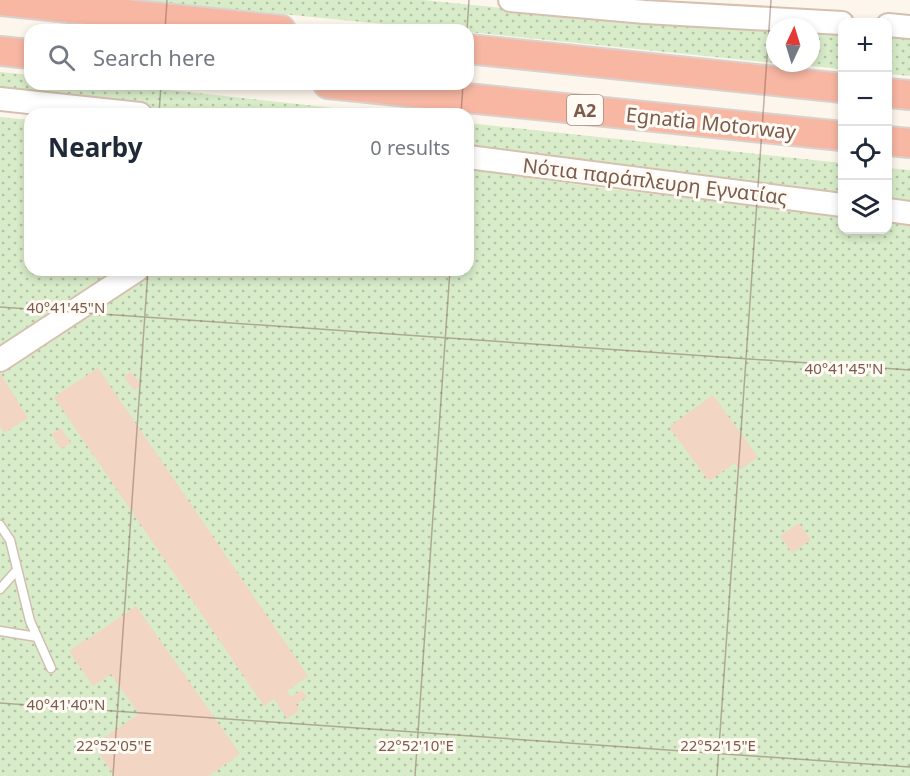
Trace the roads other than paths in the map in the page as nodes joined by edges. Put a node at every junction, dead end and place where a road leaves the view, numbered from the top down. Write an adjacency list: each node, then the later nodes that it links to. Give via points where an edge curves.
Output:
1 (510, 0): 3 (street)
2 (0, 1): 4 (highway)
3 (838, 23)
4 (223, 24)
5 (892, 25): 6 (street)
6 (910, 27)
7 (474, 50): 10 (highway)
8 (0, 51): 9 (highway)
9 (24, 53)
10 (838, 87)
11 (387, 90): 16 (highway, Egnatia Motorway / Α2)
12 (892, 93): 13 (highway)
13 (910, 95)
14 (0, 99): 15 (street)
15 (84, 108)
16 (838, 135)
17 (892, 141): 18 (highway)
18 (910, 143)
19 (474, 158): 20 (street, Νότια παράπλευρη Εγνατίας)
20 (838, 204)
21 (892, 211): 22 (street)
22 (910, 213)
23 (127, 276): 24 (street)
24 (0, 360)
25 (0, 525): 26 (lane, via 9,540)
26 (17, 570): 27 (lane); 29 (lane)
27 (0, 589)
28 (0, 631): 29 (lane)
29 (37, 637): 30 (lane)
30 (51, 668)

